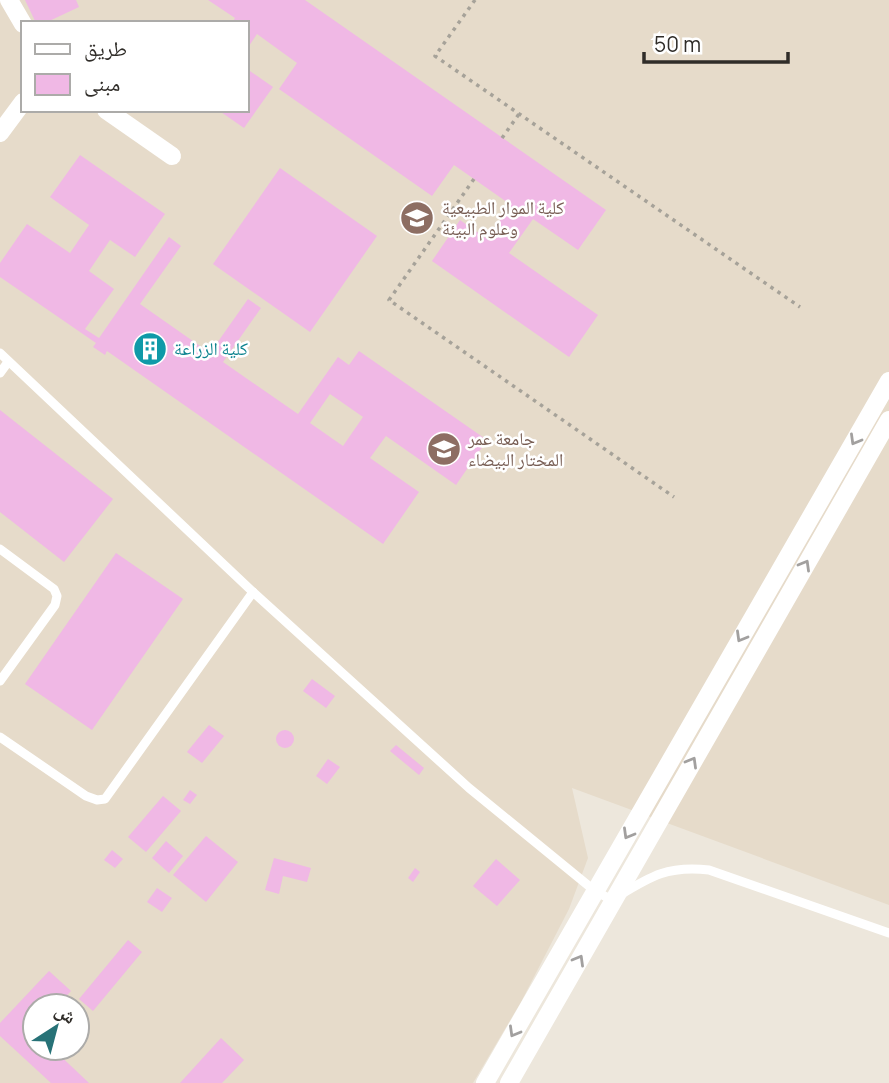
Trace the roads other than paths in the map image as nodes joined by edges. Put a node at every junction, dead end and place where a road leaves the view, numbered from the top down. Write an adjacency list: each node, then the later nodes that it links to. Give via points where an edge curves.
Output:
1 (9, 0): 2 (street)
2 (21, 21)
3 (21, 106): 5 (street)
4 (109, 112): 6 (street)
5 (0, 133)
6 (172, 156)
7 (0, 353): 8 (lane)
8 (8, 362): 9 (lane); 13 (lane)
9 (0, 373)
10 (889, 381): 16 (street, one-way to 16)
11 (889, 420): 17 (street, one-way to 11)
12 (0, 549): 14 (lane, via 57,596)
13 (253, 592): 15 (lane, via 105,799 86,796); 16 (lane, via 469,788)
14 (0, 681)
15 (0, 737)
16 (595, 891): 17 (lane); 19 (street, one-way to 19)
17 (612, 900): 18 (lane, via 660,873 687,867 709,870); 20 (street, one-way to 17)
18 (889, 933)
19 (485, 1083)
20 (509, 1083)

